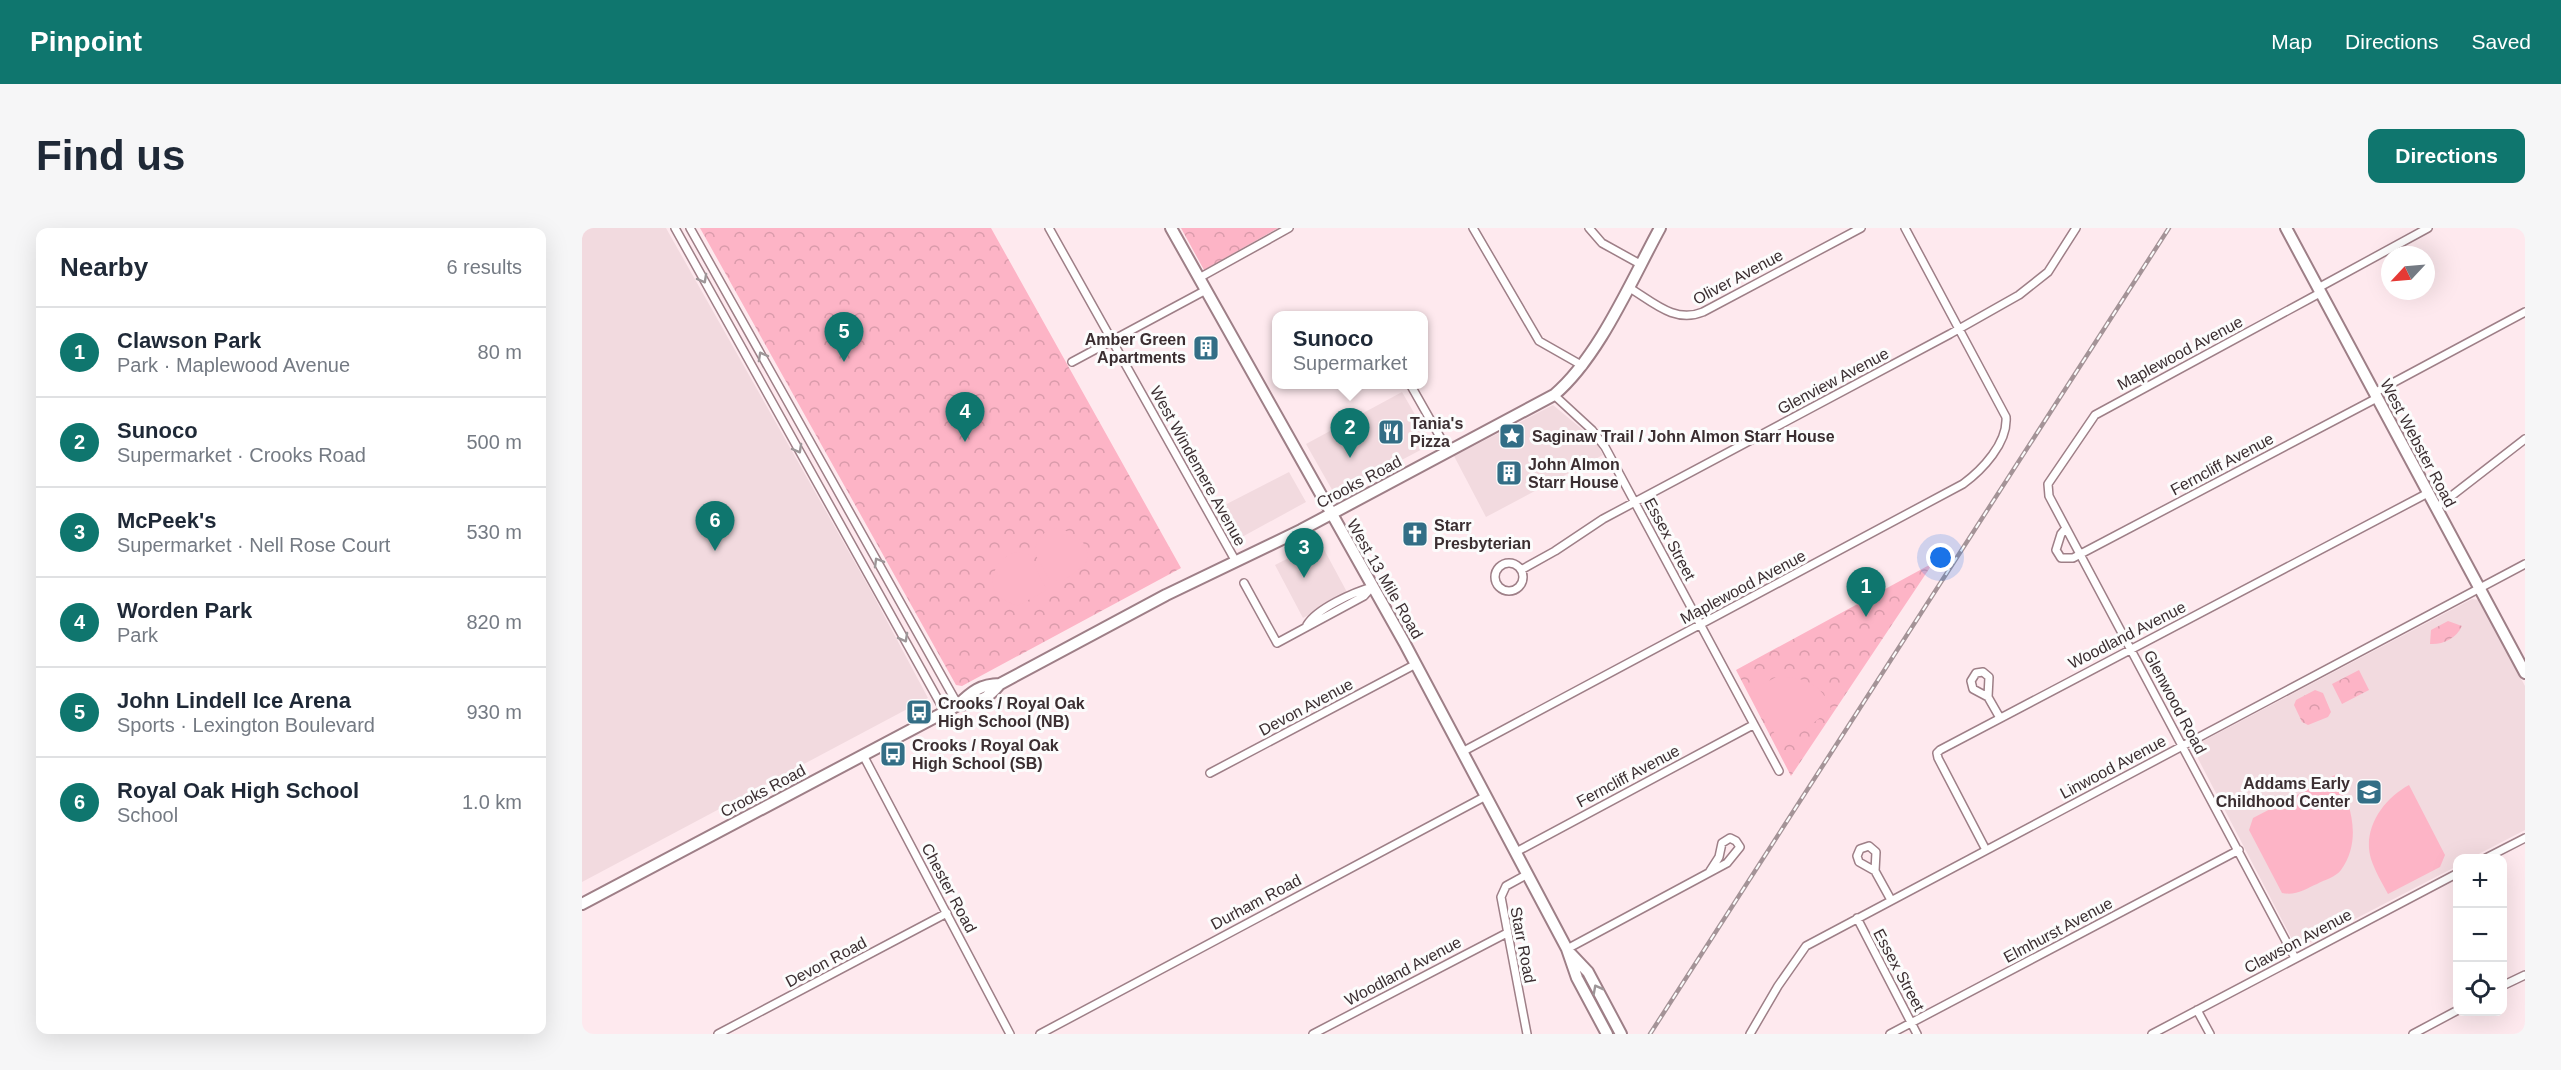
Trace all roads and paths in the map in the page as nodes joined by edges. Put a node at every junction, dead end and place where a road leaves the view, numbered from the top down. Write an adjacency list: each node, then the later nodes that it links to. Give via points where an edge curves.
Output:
1 (675, 228): 14 (street)
2 (1048, 228): 24 (street, West Windemere Avenue)
3 (1171, 228): 16 (main road, West 13 Mile Road)
4 (1290, 228): 16 (street)
5 (1473, 228): 26 (street, via 1539,341)
6 (1589, 228): 15 (street, via 1602,243)
7 (1660, 228): 15 (main road, Crooks Road)
8 (1861, 228): 17 (street, Oliver Avenue, via 1689,317 1677,316)
9 (1905, 228): 23 (street)
10 (2076, 228): 23 (street, Glenview Avenue, via 2038,282)
11 (2286, 228): 19 (main road, West Webster Road)
12 (2428, 228): 19 (street, Maplewood Avenue)
13 (692, 231): 14 (street); 20 (street)
14 (681, 240): 21 (street, one-way to 21)
15 (1640, 264): 17 (main road, Crooks Road)
16 (1199, 278): 18 (main road, West 13 Mile Road)
17 (1628, 287): 26 (main road, Crooks Road)
18 (1206, 290): 24 (street); 40 (main road, West 13 Mile Road)
19 (2319, 290): 31 (main road, West Webster Road); 36 (street, Maplewood Avenue, via 2095,416)
20 (730, 298): 21 (street); 27 (street, one-way to 20)
21 (718, 305): 28 (street)
22 (2525, 312): 31 (street, Ferncliff Avenue)
23 (1959, 329): 38 (street, Glenview Avenue); 53 (street, Maplewood Avenue, via 2006,417 2005,431 1977,474)
24 (1112, 341): 25 (street); 45 (street, West Windemere Avenue)
25 (1072, 362)
26 (1583, 366): 30 (main road, Crooks Road)
27 (771, 373): 28 (street); 32 (street)
28 (759, 380): 33 (street)
29 (1413, 389): 35 (street)
30 (1554, 395): 35 (main road, Crooks Road); 38 (street, Essex Street, via 1602,442)
31 (2376, 396): 37 (main road, West Webster Road); 44 (street, Ferncliff Avenue)
32 (795, 415): 33 (street); 41 (street)
33 (783, 422): 43 (street, one-way to 43)
34 (2525, 439): 39 (street)
35 (1448, 451): 40 (main road, Crooks Road)
36 (2048, 484): 42 (street, Glenwood Road, via 2049,496)
37 (2428, 493): 39 (main road, West Webster Road); 54 (street, Woodland Avenue)
38 (1635, 502): 47 (street, Glenview Avenue); 53 (street, Essex Street)
39 (2436, 508): 50 (main road, West Webster Road)
40 (1330, 514): 45 (main road, Crooks Road); 49 (main road, West 13 Mile Road)
41 (858, 527): 43 (street); 51 (street, one-way to 41)
42 (2066, 528): 44 (street, Glenwood Road); 44 (street, via 2056,552 2061,558)
43 (846, 534): 52 (street)
44 (2080, 554): 54 (street, Glenwood Road)
45 (1235, 560): 60 (main road, Crooks Road, via 999,684 986,684)
46 (2525, 564): 50 (street, Linwood Avenue)
47 (1521, 570): 47 (street, Glenview Avenue, via 1513,564 1502,565 1496,573 1496,584 1504,590 1515,589 1522,581)
48 (1244, 583): 49 (street, via 1276,643 1307,625 1312,616)
49 (1372, 587): 55 (main road, West 13 Mile Road)
50 (2480, 589): 57 (main road, West Webster Road); 64 (street, Linwood Avenue)
51 (901, 603): 52 (street); 56 (street)
52 (885, 604): 58 (street, one-way to 58)
53 (1700, 625): 63 (street, Essex Street); 65 (street, Maplewood Avenue)
54 (2131, 648): 62 (street, Woodland Avenue); 64 (street, Glenwood Road)
55 (1416, 664): 65 (main road, West 13 Mile Road); 68 (street, Devon Avenue)
56 (936, 667): 58 (street); 60 (street)
57 (2525, 673)
58 (924, 674): 61 (street)
59 (1988, 697): 62 (street)
60 (958, 705): 61 (main road, Crooks Road)
61 (945, 712): 66 (main road, Crooks Road)
62 (2000, 718): 71 (street, Woodland Avenue, via 1937,753)
63 (1753, 725): 67 (street, Essex Street); 73 (street, Ferncliff Avenue)
64 (2183, 745): 71 (street, Linwood Avenue); 72 (street, Glenwood Road)
65 (1462, 752): 69 (main road, West 13 Mile Road)
66 (863, 755): 80 (main road, Crooks Road); 81 (street, Chester Road)
67 (1779, 771)
68 (1210, 773)
69 (1486, 796): 73 (main road, West 13 Mile Road); 93 (street, Durham Road)
70 (2525, 838): 74 (street)
71 (1986, 850): 79 (street, Linwood Avenue)
72 (2239, 850): 85 (street, Glenwood Road); 90 (street, Elmhurst Avenue)
73 (1516, 852): 77 (main road, West 13 Mile Road)
74 (2494, 854)
75 (1710, 871): 75 (street, via 1732,858 1740,847 1736,841 1730,838 1722,843); 84 (street)
76 (1875, 871): 79 (street)
77 (1528, 874): 83 (street, Starr Road, via 1501,893); 84 (main road, West 13 Mile Road)
78 (2453, 875): 85 (street, Clawson Avenue)
79 (1891, 900): 82 (street, Linwood Avenue)
80 (582, 904)
81 (946, 913): 91 (street, Devon Road); 92 (street, Chester Road)
82 (1857, 918): 90 (street, Essex Street); 98 (street, Linwood Avenue, via 1803,949)
83 (1507, 933): 94 (street, Woodland Avenue); 95 (street, Starr Road)
84 (1567, 949): 96 (main road, West 13 Mile Road, via 1577,978); 97 (main road, West 13 Mile Road, one-way to 84, via 1587,972)
85 (2295, 958): 88 (street, Clawson Avenue)
86 (2525, 975): 87 (street)
87 (2507, 984)
88 (2197, 1010): 101 (street, Clawson Avenue); 102 (street)
89 (2453, 1012): 103 (street)
90 (1912, 1022): 99 (street, Elmhurst Avenue); 100 (street, Essex Street)
91 (718, 1034)
92 (1011, 1034)
93 (1040, 1034)
94 (1313, 1034)
95 (1527, 1034)
96 (1607, 1034)
97 (1621, 1034)
98 (1750, 1034)
99 (1890, 1034)
100 (1917, 1034)
101 (2152, 1034)
102 (2210, 1034)
103 (2413, 1034)

